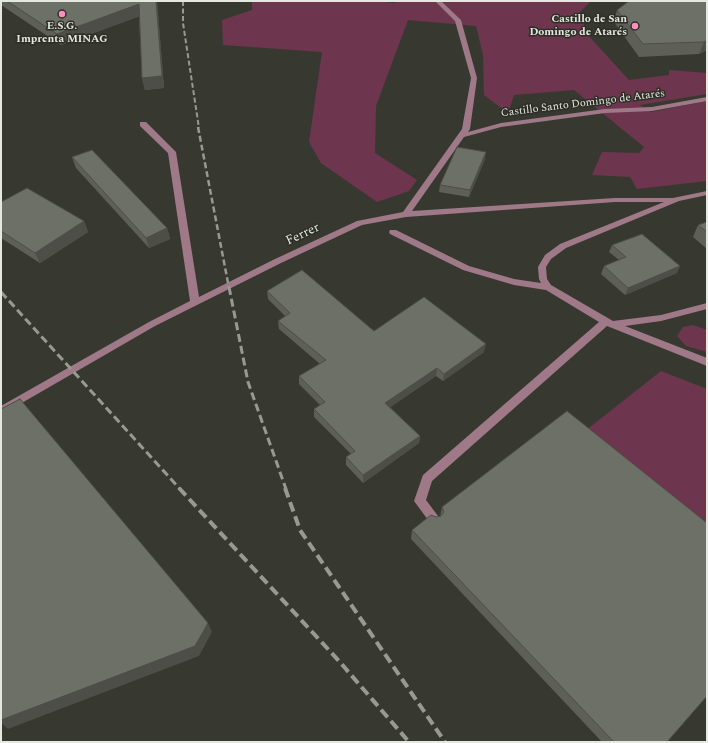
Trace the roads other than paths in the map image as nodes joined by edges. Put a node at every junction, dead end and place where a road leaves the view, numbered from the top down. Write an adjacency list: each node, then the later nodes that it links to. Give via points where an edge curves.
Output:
1 (438, 1): 4 (street, via 458,20 474,78 466,130)
2 (707, 98): 4 (street, Castillo Santo Domingo de Atarés, via 652,109 605,111 501,125)
3 (143, 124): 10 (street, via 172,152)
4 (462, 135): 7 (street)
5 (707, 193): 6 (street)
6 (677, 199): 7 (street, Ferrer, via 615,200); 9 (street, via 563,246 548,257 542,267 543,279)
7 (406, 214): 10 (street, Ferrer, via 360,223)
8 (393, 232): 9 (street, via 466,268 514,282)
9 (548, 287): 12 (street)
10 (195, 303): 14 (street, Ferrer, via 152,324)
11 (705, 309): 12 (street, via 661,318)
12 (609, 323): 13 (street); 15 (street, via 428,478 420,501)
13 (707, 362)
14 (1, 410)
15 (435, 520)

